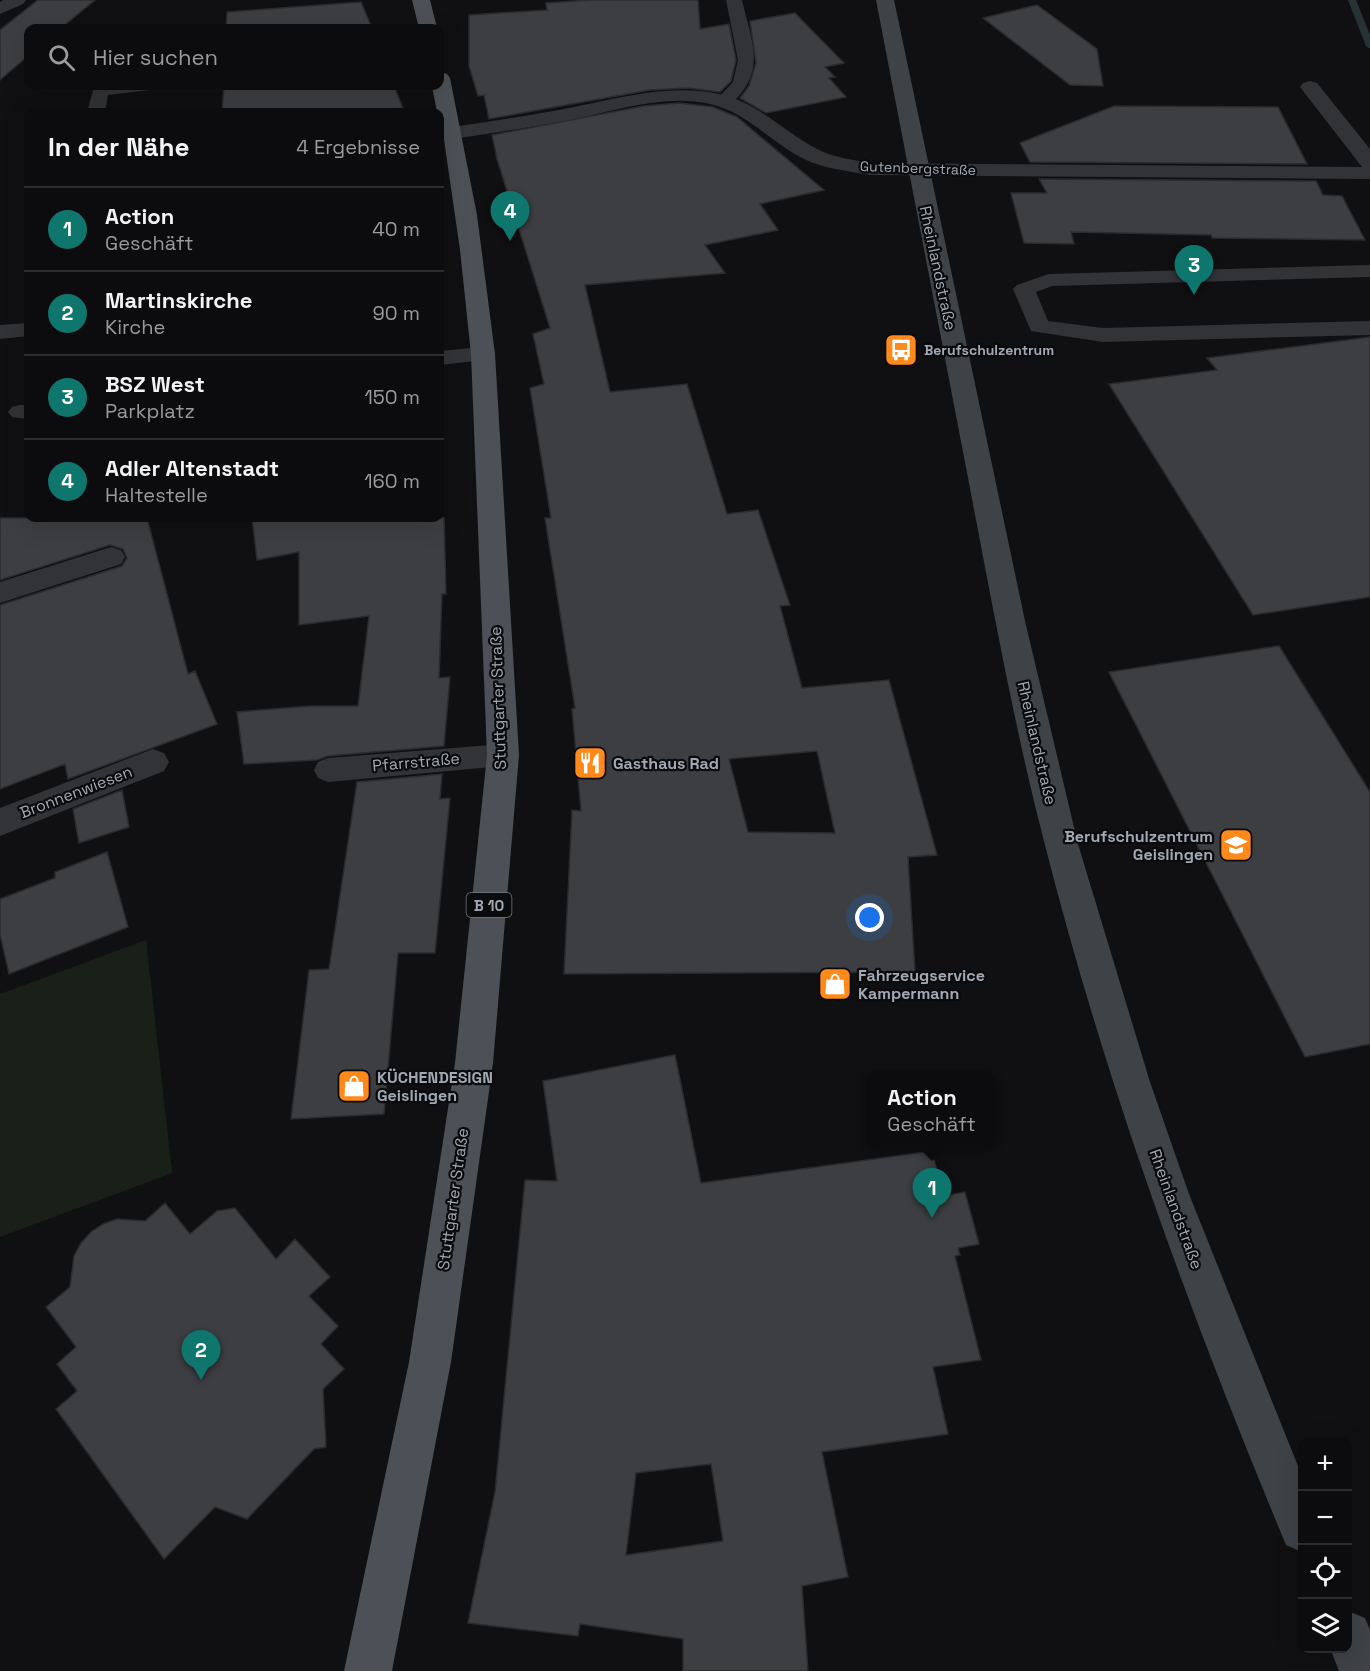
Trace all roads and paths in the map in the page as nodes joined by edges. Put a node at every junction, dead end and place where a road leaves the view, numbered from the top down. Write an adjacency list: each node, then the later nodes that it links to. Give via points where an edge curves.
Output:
1 (17, 0): 5 (street)
2 (421, 0): 6 (main road)
3 (734, 0): 10 (lane, via 747,60 741,82)
4 (885, 0): 14 (main road, Rheinlandstraße)
5 (0, 9)
6 (427, 24)
7 (1310, 87): 13 (street)
8 (109, 90): 11 (lane, via 100,91)
9 (443, 90): 12 (main road, Stuttgarter Straße / B 10)
10 (724, 101): 12 (street, Gutenbergstraße, via 667,94); 14 (street, Gutenbergstraße, via 759,118 824,160 870,169)
11 (97, 108)
12 (452, 133): 20 (main road, Stuttgarter Straße / B 10)
13 (1370, 162)
14 (918, 170): 15 (street, Gutenbergstraße); 28 (main road, Rheinlandstraße, via 1010,621 1061,844 1168,1194)
15 (1370, 172)
16 (1370, 272): 17 (lane, via 1049,280 1024,289 1039,326 1103,335)
17 (1370, 328)
18 (24, 330): 19 (lane)
19 (0, 332)
20 (483, 354): 21 (lane); 24 (main road, Stuttgarter Straße / B 10)
21 (444, 358)
22 (111, 557): 23 (street)
23 (0, 593)
24 (503, 755): 26 (lane, Pfarrstraße); 30 (main road, Stuttgarter Straße / B 10, via 474,1063 430,1362)
25 (153, 762): 27 (street, Bronnenwiesen)
26 (328, 770)
27 (0, 822)
28 (1298, 1519)
29 (1352, 1646): 31 (main road)
30 (368, 1671)
31 (1363, 1671)

